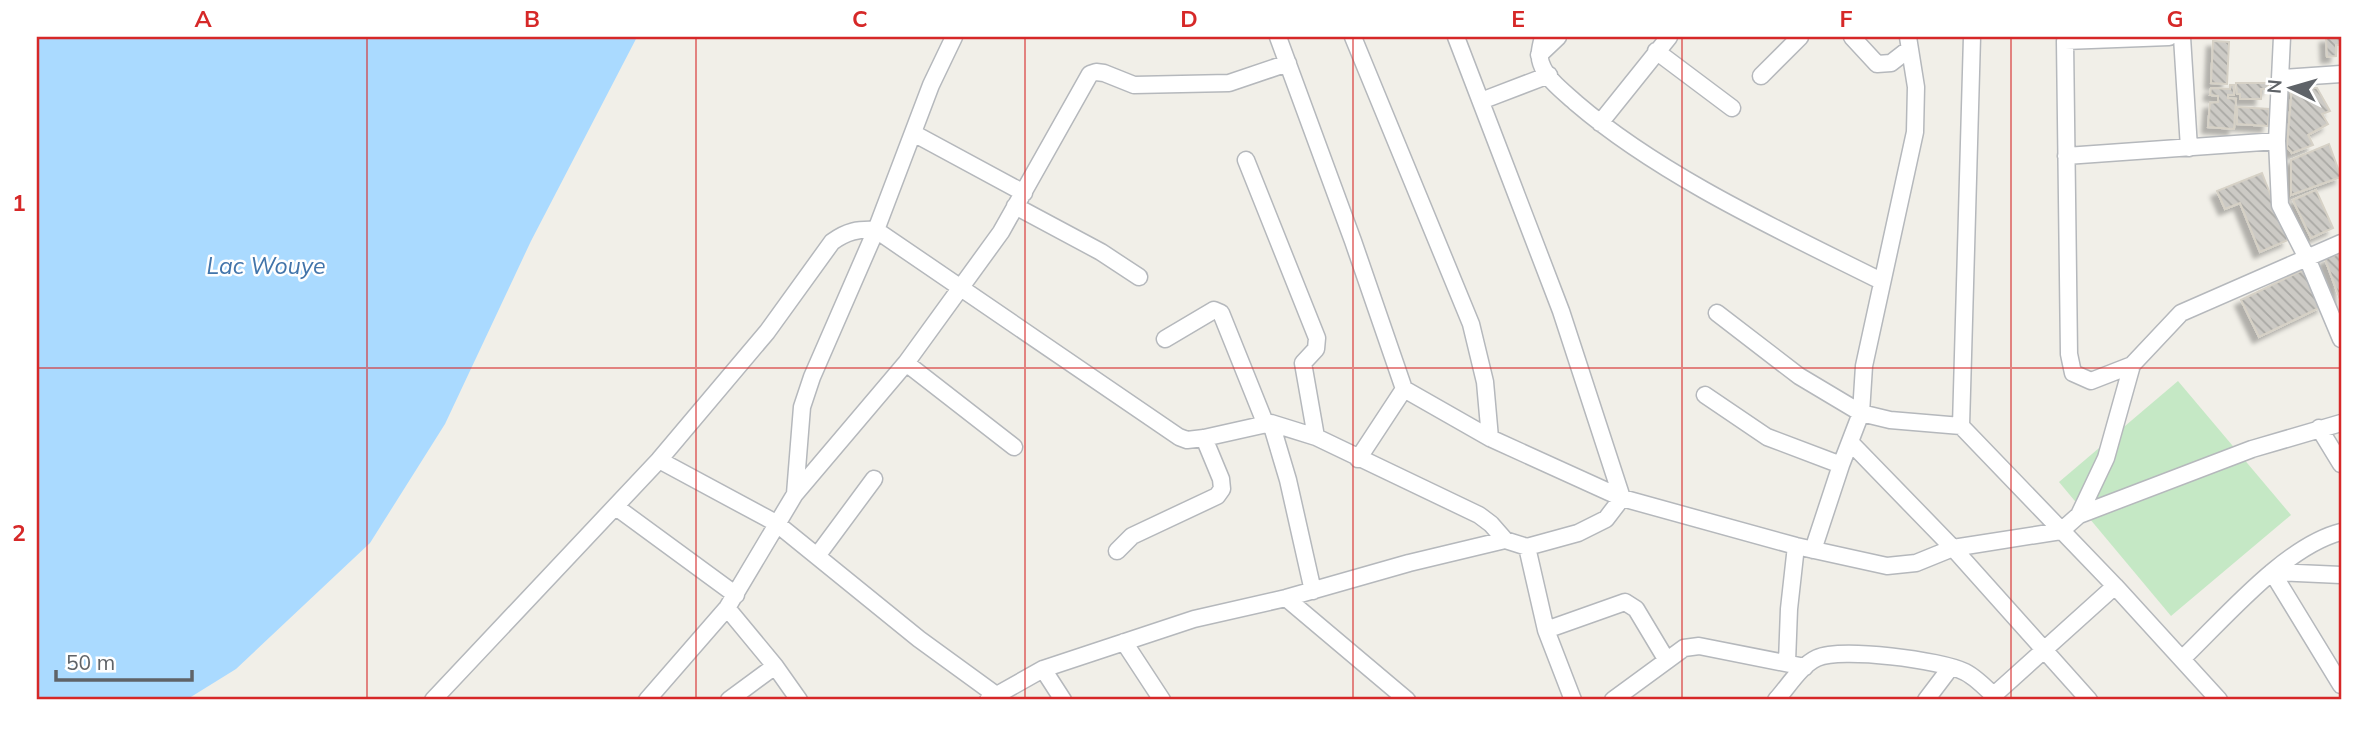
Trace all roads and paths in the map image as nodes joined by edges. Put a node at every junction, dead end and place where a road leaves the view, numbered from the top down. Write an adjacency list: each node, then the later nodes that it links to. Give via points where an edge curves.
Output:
1 (954, 37): 25 (street)
2 (1278, 37): 17 (street)
3 (1353, 37): 51 (street, via 1471,324 1485,382)
4 (1457, 37): 22 (street)
5 (1543, 37): 16 (street)
6 (1558, 37): 16 (street)
7 (1669, 37): 15 (street)
8 (1800, 37): 20 (street)
9 (1852, 37): 14 (street, via 1877,64 1891,63)
10 (1972, 37): 47 (street)
11 (2169, 37): 28 (street, via 2066,41)
12 (2182, 37): 27 (street)
13 (2282, 37): 21 (street)
14 (1908, 43): 35 (street, via 1916,87 1915,132)
15 (1656, 51): 23 (street); 24 (street)
16 (1539, 55): 19 (street)
17 (1287, 63): 30 (street, via 1229,83 1133,85 1104,73 1090,74); 42 (street)
18 (2341, 74): 21 (street)
19 (1549, 75): 22 (street); 24 (street)
20 (1761, 76)
21 (2281, 78): 26 (street)
22 (1481, 101): 60 (street, via 1561,312)
23 (1732, 108)
24 (1600, 123): 35 (street, via 1688,180)
25 (913, 133): 30 (street); 31 (street)
26 (2277, 141): 27 (street); 33 (street, via 2280,205)
27 (2189, 148): 28 (street)
28 (2066, 156): 41 (street, via 2073,373 2091,382)
29 (1246, 160): 49 (street, via 1317,338 1316,349 1303,363)
30 (1020, 200): 34 (street); 36 (street)
31 (876, 230): 36 (street); 55 (street, via 844,233 832,242 767,332); 59 (street, via 802,407)
32 (2341, 243): 33 (street)
33 (2307, 258): 39 (street); 41 (street, via 2181,313)
34 (1139, 277)
35 (1881, 281): 44 (street, via 1864,366)
36 (961, 288): 40 (street); 50 (street, via 1179,437)
37 (1717, 313): 44 (street, via 1800,376)
38 (1165, 339): 46 (street, via 1214,310 1222,313)
39 (2341, 339)
40 (906, 363): 53 (street); 59 (street)
41 (2132, 365): 62 (street, via 2106,458)
42 (1404, 389): 51 (street); 54 (street)
43 (1705, 395): 57 (street, via 1767,436)
44 (1861, 413): 47 (street); 52 (street)
45 (2341, 423): 48 (street)
46 (1269, 424): 49 (street); 50 (street); 76 (street, via 1291,492)
47 (1961, 426): 64 (street)
48 (2319, 428): 56 (street); 62 (street)
49 (1316, 437): 54 (street)
50 (1204, 438): 71 (street, via 1221,479 1217,496 1132,536)
51 (1490, 438): 60 (street)
52 (1851, 443): 57 (street); 69 (street)
53 (1014, 447)
54 (1358, 459): 66 (street, via 1479,515)
55 (659, 460): 61 (street); 63 (street)
56 (2341, 464)
57 (1841, 465): 70 (street)
58 (874, 479): 72 (street)
59 (795, 494): 63 (street)
60 (1622, 498): 67 (street); 68 (street, via 1606,519 1595,525)
61 (616, 507): 78 (street); 92 (street)
62 (2078, 515): 64 (street)
63 (776, 523): 72 (street); 78 (street)
64 (2061, 531): 69 (street); 75 (street)
65 (2341, 532): 73 (street, via 2301,550)
66 (1505, 540): 68 (street); 76 (street)
67 (1796, 546): 70 (street); 84 (street)
68 (1527, 547): 79 (street)
69 (1953, 548): 70 (street, via 1916,563 1887,566); 81 (street)
70 (1813, 550)
71 (1117, 551)
72 (817, 556): 90 (street)
73 (2272, 572): 74 (street); 83 (street); 89 (street)
74 (2341, 575)
75 (2115, 586): 81 (street); 83 (street)
76 (1313, 591): 77 (street)
77 (1286, 598): 80 (street, via 1194,619); 98 (street)
78 (732, 601): 85 (street); 93 (street)
79 (1546, 630): 82 (street, via 1625,602 1636,609); 99 (street)
80 (1124, 642): 88 (street); 97 (street)
81 (2045, 650): 91 (street); 103 (street)
82 (1666, 659): 84 (street, via 1684,648 1699,646); 100 (street)
83 (2182, 659): 104 (street)
84 (1787, 662): 86 (street)
85 (775, 666): 94 (street); 95 (street)
86 (1805, 667): 87 (street, via 1830,654 1859,653); 101 (street)
87 (1951, 667): 91 (street, via 1968,673); 102 (street)
88 (1043, 668): 90 (street); 96 (street)
89 (2341, 685)
90 (992, 698)
91 (1996, 698)
92 (433, 700)
93 (647, 700)
94 (729, 700)
95 (799, 700)
96 (1063, 700)
97 (1162, 700)
98 (1407, 700)
99 (1573, 700)
100 (1613, 700)
101 (1776, 700)
102 (1926, 700)
103 (2089, 700)
104 (2219, 700)

